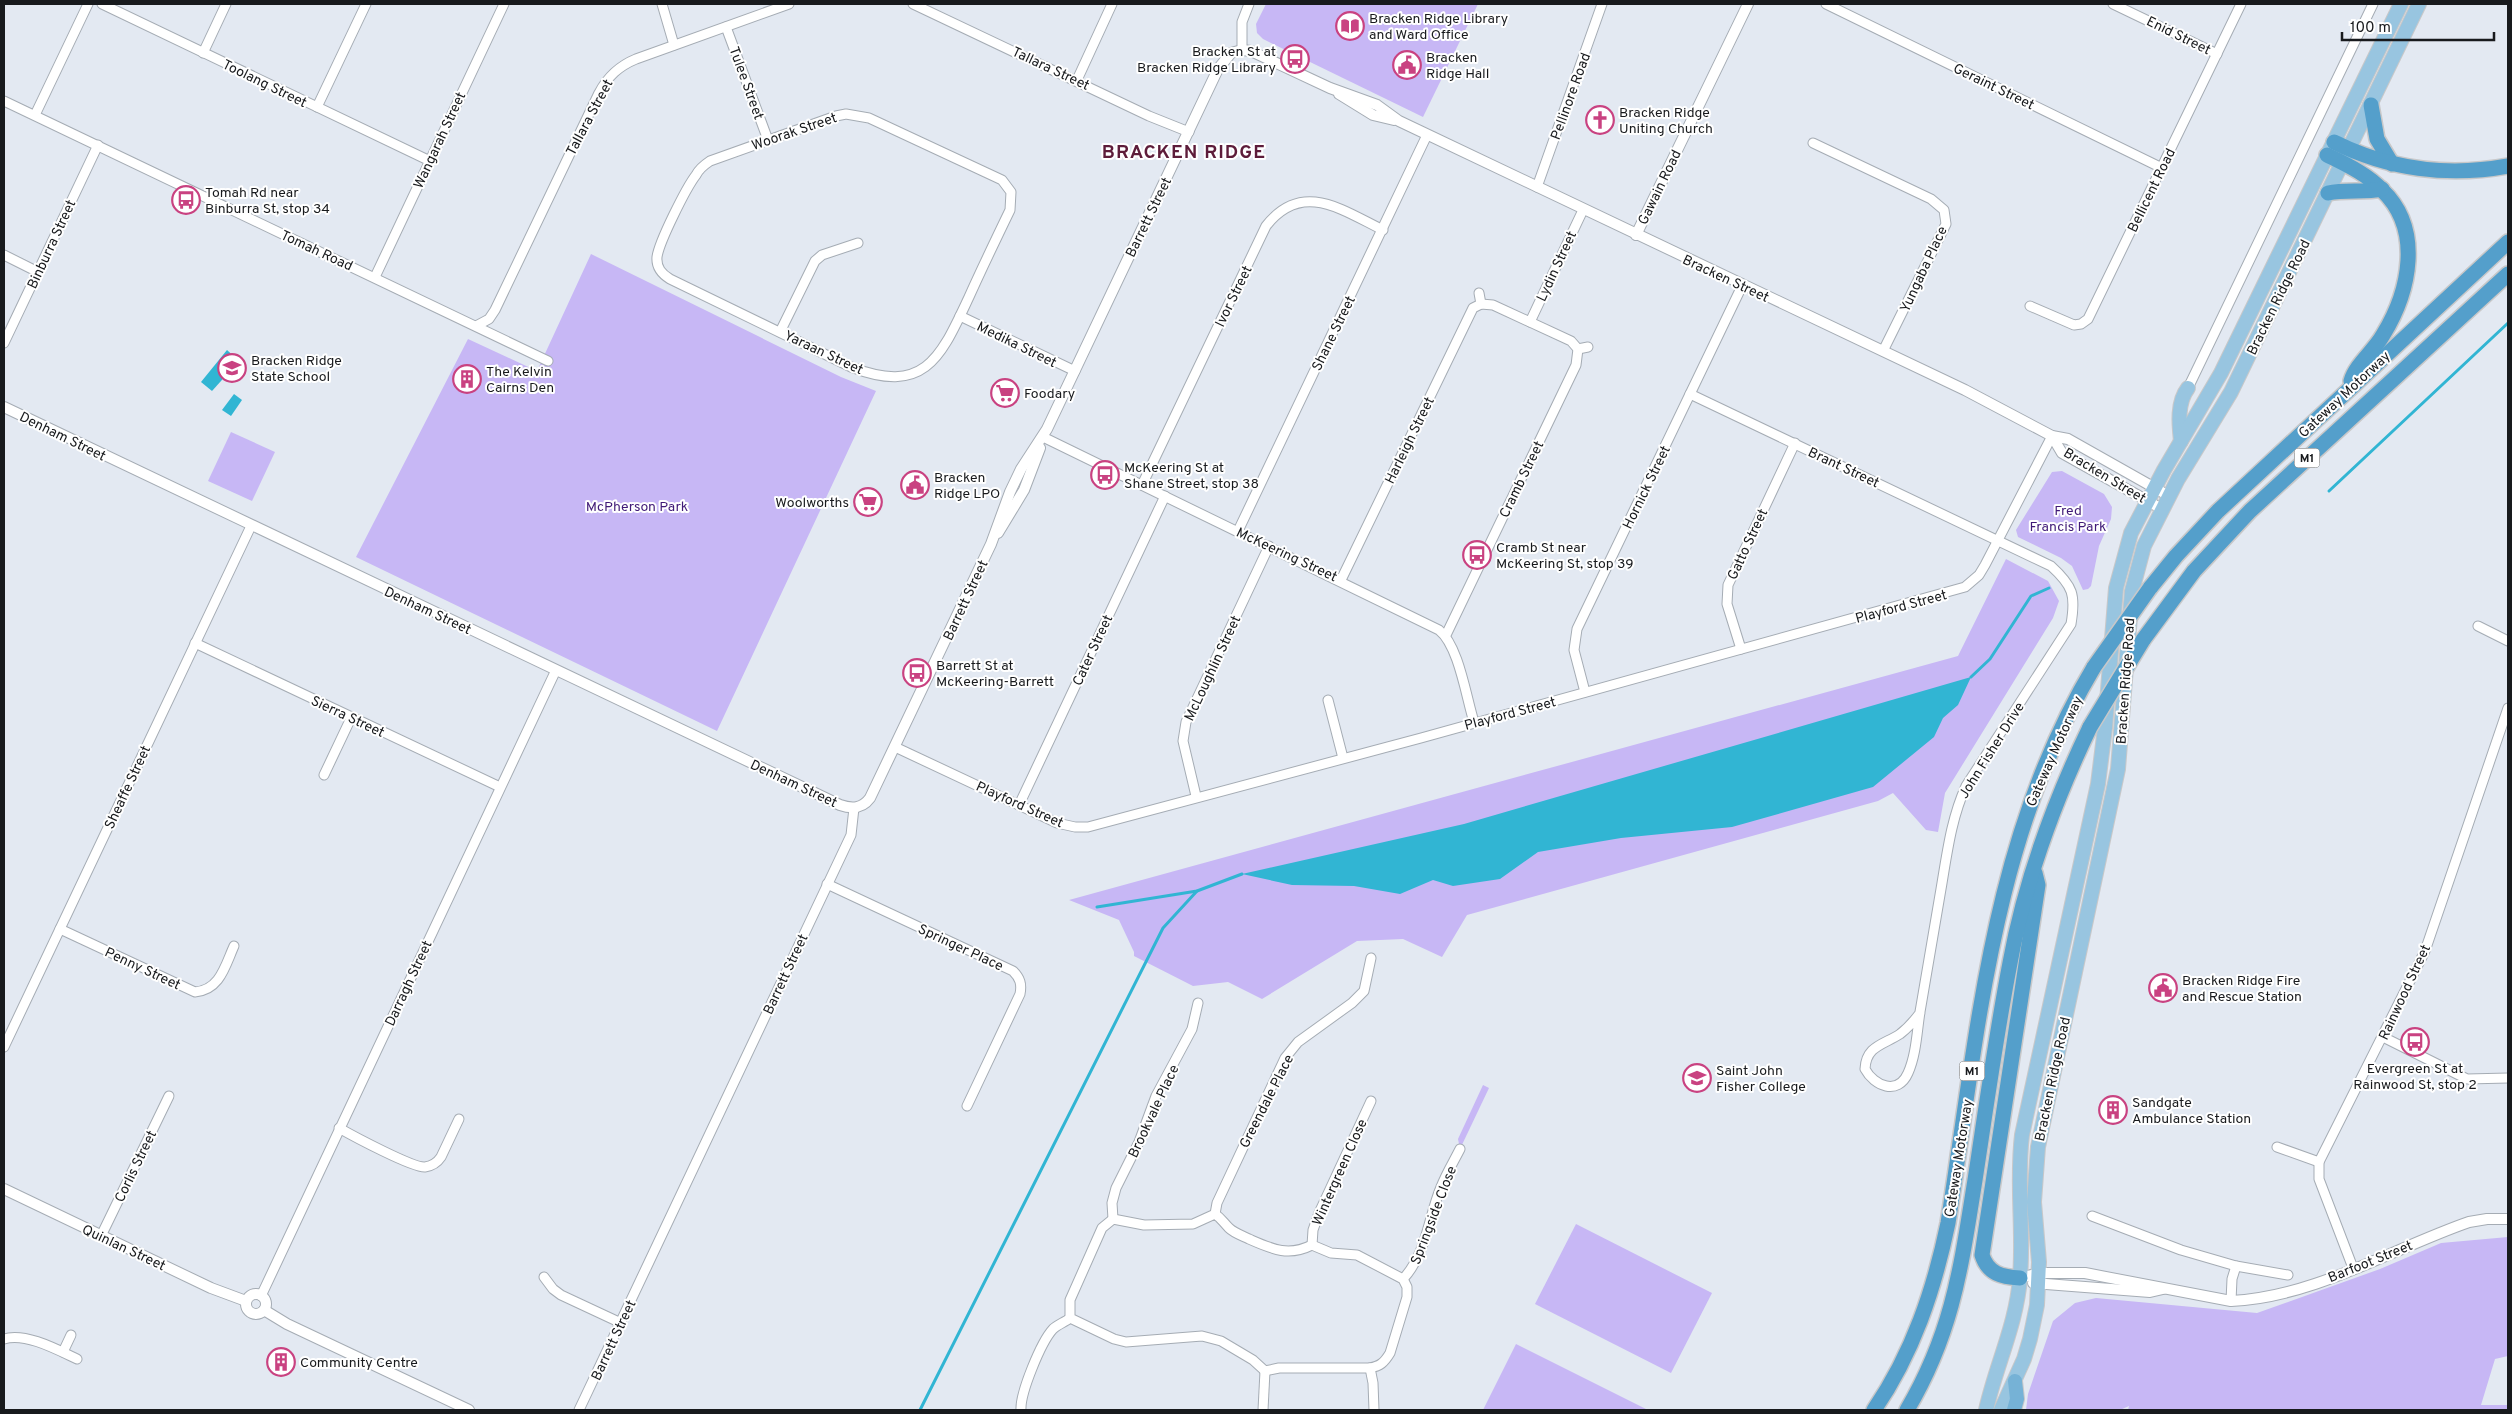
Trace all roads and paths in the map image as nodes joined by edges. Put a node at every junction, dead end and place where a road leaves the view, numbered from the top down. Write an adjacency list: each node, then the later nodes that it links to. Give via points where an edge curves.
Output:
1 (88, 4): 28 (street)
2 (102, 4): 22 (street, Toolang Street)
3 (226, 4): 22 (street)
4 (366, 4): 27 (street)
5 (504, 4): 36 (street, Wangarah Street)
6 (662, 4): 20 (street)
7 (789, 4): 19 (street, Tallara Street)
8 (913, 4): 24 (street, Tallara Street)
9 (1112, 4): 24 (street)
10 (1249, 4): 21 (street, via 1242,22)
11 (1602, 4): 40 (street, Pellinore Road)
12 (1748, 4): 46 (street, Gawain Road)
13 (1826, 4): 39 (street, Geraint Street)
14 (2113, 4): 23 (street, Enid Street)
15 (2241, 4): 23 (street, Bellicent Road)
16 (2373, 4): 68 (street)
17 (2401, 4): 34 (main road, Bracken Ridge Road)
18 (2419, 4): 26 (main road, Bracken Ridge Road)
19 (726, 27): 20 (street, Tallara Street); 31 (street, Tulee Street)
20 (674, 45): 60 (street, Tallara Street, via 625,64 605,82 495,310 489,319)
21 (1242, 50): 29 (street, Barrett Street, via 1231,53 1222,62); 30 (street, Bracken Street, via 1377,105)
22 (203, 52): 27 (street, Toolang Street)
23 (2217, 54): 39 (street, Bellicent Road)
24 (1077, 80): 29 (street, Tallara Street)
25 (4, 101): 28 (street, Tomah Road)
26 (2371, 105): 35 (main road, Bracken Ridge Road); 37 (highway, via 2377,139)
27 (317, 107): 36 (street, Toolang Street)
28 (35, 115): 33 (street, Tomah Road)
29 (1189, 132): 67 (street, Barrett Street)
30 (1427, 135): 40 (street, Bracken Street); 45 (street, Shane Street)
31 (768, 140): 42 (street, Woorak Street, via 836,116 858,114 1002,180); 50 (street, Woorak Street, via 710,161 702,167 688,188 660,247)
32 (1813, 143): 65 (street, Yungaba Place, via 1931,199 1944,210 1946,224)
33 (98, 145): 51 (street, Binburra Street); 53 (street, Tomah Road)
34 (2331, 148): 35 (highway); 74 (main road, Bracken Ridge Road, via 2221,373)
35 (2346, 156): 37 (highway); 41 (highway, via 2358,171); 43 (main road, Bracken Ridge Road)
36 (430, 161): 53 (street, Wangarah Street)
37 (2392, 164): 38 (highway, via 2452,171)
38 (2508, 166)
39 (2162, 168): 57 (street, Bellicent Road, via 2088,319 2074,325)
40 (1537, 187): 44 (street, Bracken Street)
41 (2382, 189): 43 (highway); 69 (highway, via 2401,216 2409,248 2408,271 2394,317 2372,352 2354,372)
42 (1011, 192): 58 (street, Yaraan Street, via 1010,210)
43 (2328, 193): 79 (main road, Bracken Ridge Road, via 2231,392)
44 (1583, 210): 46 (street, Bracken Street); 59 (street, Lydin Street)
45 (1383, 230): 76 (street, Ivor Street, via 1321,202 1297,202 1274,215); 83 (street, Shane Street)
46 (1636, 235): 54 (street, Bracken Street)
47 (2508, 242): 69 (highway, Gateway Motorway / M1)
48 (858, 243): 61 (street, via 822,255 815,261)
49 (4, 255): 51 (street)
50 (658, 267): 61 (street, Yaraan Street, via 670,280)
51 (38, 272): 62 (street, Binburra Street)
52 (2508, 274): 106 (highway, Gateway Motorway / M1, bridge, via 2250,511 2194,571 2143,640 2090,727 2063,784)
53 (375, 277): 60 (street, Tomah Road)
54 (1742, 286): 65 (street, Bracken Street); 70 (street, Hornick Street)
55 (1479, 293): 56 (street)
56 (1481, 304): 59 (street, via 1493,305); 86 (street, Harleigh Street, via 1473,308)
57 (2030, 306)
58 (960, 316): 61 (street, Yaraan Street, via 931,363 916,372 890,378 877,377 851,367); 67 (street, Medika Street)
59 (1530, 322): 64 (street, via 1571,341)
60 (476, 326): 66 (street, Tomah Road)
61 (780, 332)
62 (4, 343)
63 (1588, 347): 64 (street)
64 (1578, 349): 88 (street, Cramb Street, via 1576,365)
65 (1884, 351): 72 (street, Bracken Street)
66 (548, 361)
67 (1075, 371): 73 (street, Barrett Street)
68 (2188, 388): 74 (main road, via 2181,401)
69 (2349, 390): 156 (highway, Gateway Motorway / M1, bridge, via 2218,511 2150,588 2094,668 2044,766 2024,817 1994,930 1939,1266 1905,1360)
70 (1690, 394): 75 (street, Brant Street); 93 (street, Hornick Street, via 1578,628 1574,650)
71 (4, 407): 82 (street, Denham Street)
72 (2052, 436): 77 (street, Bracken Street, via 2068,439); 80 (street, Bracken Street, via 2062,453); 84 (street, Playford Street)
73 (1043, 437): 76 (street, McKeering Street); 99 (street, Barrett Street, via 1010,492 992,544)
74 (2181, 441): 77 (main road, Bracken Ridge Road)
75 (1795, 443): 84 (street, Brant Street); 91 (street, Gatto Street, via 1728,585 1727,604)
76 (1142, 485): 78 (street, McKeering Street)
77 (2154, 488): 79 (street, Bracken Street); 80 (main road, Bracken Ridge Road)
78 (1165, 496): 83 (street, McKeering Street); 104 (street, Cater Street)
79 (2169, 496): 81 (main road, Bracken Ridge Road)
80 (2146, 501): 81 (street, Bracken Street); 135 (main road, Bracken Ridge Road, via 2128,541 2118,579 2098,784 2022,1135 2018,1175)
81 (2162, 509): 137 (main road, Bracken Ridge Road, via 2144,546 2132,591 2117,776 2038,1147 2034,1202)
82 (251, 526): 90 (street, Sheaffe Street); 92 (street, Denham Street)
83 (1238, 531): 85 (street, McKeering Street)
84 (1997, 540): 91 (street, Playford Street, via 1979,575 1965,587); 112 (street, John Fisher Drive, via 2051,566 2067,581 2075,602 2071,624 1966,786 1956,808)
85 (1269, 546): 86 (street, McKeering Street); 103 (street, McLoughlin Street, via 1186,722 1183,741)
86 (1341, 580): 88 (street, McKeering Street)
87 (2478, 626): 89 (street)
88 (1446, 635): 97 (street)
89 (2508, 641)
90 (195, 643): 96 (street, Sierra Street); 108 (street, Sheaffe Street)
91 (1741, 649): 93 (street, Playford Street)
92 (556, 670): 102 (street, Darragh Street); 105 (street, Denham Street, via 840,805)
93 (1585, 692): 97 (street, Playford Street)
94 (1328, 700): 100 (street)
95 (2508, 708): 98 (street, Rainwood Street)
96 (351, 718): 101 (street); 102 (street, Sierra Street)
97 (1474, 722): 100 (street, Playford Street)
98 (2506, 726): 113 (street, Rainwood Street, via 2425,951)
99 (895, 746): 104 (street, Playford Street); 105 (street, Barrett Street, via 870,798)
100 (1343, 758): 103 (street, Playford Street)
101 (324, 775)
102 (500, 787): 120 (street, Darragh Street)
103 (1196, 796): 104 (street, Playford Street, via 1082,827 1057,823)
104 (1019, 805)
105 (854, 808): 107 (street, Barrett Street, via 851,835)
106 (2034, 865): 135 (highway, via 2038,885 1982,1255 1990,1270 2006,1277); 157 (highway, Gateway Motorway / M1, via 2009,964 1957,1290 1934,1359)
107 (827, 884): 118 (street, Springer Place, via 1017,975 1020,994); 143 (street, Barrett Street)
108 (60, 928): 109 (street, Penny Street, via 195,992 205,991 218,981); 114 (street, Sheaffe Street)
109 (234, 946)
110 (1371, 958): 125 (street, Greendale Place, via 1364,991 1298,1042 1285,1058)
111 (1198, 1003): 127 (street, Brookvale Place, via 1192,1030 1156,1096 1139,1142 1116,1188 1112,1203)
112 (1920, 1013): 112 (street, John Fisher Drive, via 1908,1074 1896,1085 1881,1086 1869,1077 1865,1069 1869,1053 1900,1033)
113 (2383, 1037): 115 (street, via 2467,1079); 123 (street, Rainwood Street)
114 (4, 1047)
115 (2508, 1078)
116 (169, 1096): 129 (street, Corlis Street)
117 (1371, 1101): 130 (street, Wintergreen Close, via 1319,1213)
118 (967, 1106)
119 (459, 1120): 120 (street, via 441,1157 426,1167)
120 (339, 1128): 138 (street, Darragh Street)
121 (2276, 1148): 123 (street)
122 (1460, 1149): 136 (street, Springside Close, via 1441,1187 1420,1253)
123 (2319, 1162): 132 (street, via 2319,1179)
124 (4, 1189): 129 (street, Quinlan Street)
125 (1215, 1214): 127 (street, via 1193,1224 1144,1225); 130 (street, via 1229,1228 1273,1250 1284,1253 1300,1251)
126 (2092, 1216): 131 (street, via 2181,1250)
127 (1113, 1219): 142 (street, via 1102,1228 1070,1300)
128 (2508, 1219): 132 (street, Barfoot Street, via 2469,1222)
129 (101, 1236): 139 (street, Quinlan Street)
130 (1312, 1245): 136 (street, via 1331,1253 1357,1255)
131 (2236, 1266): 133 (street); 140 (street)
132 (2353, 1268): 140 (street, Barfoot Street, via 2293,1291 2256,1300)
133 (2288, 1275)
134 (544, 1277): 143 (street, via 561,1295)
135 (2020, 1278): 137 (street, Barfoot Street); 158 (main road, Bracken Ridge Road, via 2011,1329)
136 (1403, 1279): 148 (street, via 1407,1297 1390,1353 1379,1366)
137 (2039, 1279): 140 (street, Barfoot Street, via 2150,1292 2163,1289); 150 (main road, Bracken Ridge Road, via 2030,1339)
138 (261, 1296): 139 (street, via 252,1295); 141 (street, via 265,1300)
139 (246, 1301): 141 (street, via 250,1314)
140 (2231, 1301)
141 (264, 1310): 151 (street)
142 (1070, 1318): 149 (street, via 1126,1342 1202,1336 1221,1341); 153 (street, via 1054,1328 1047,1339 1024,1390)
143 (621, 1323): 152 (street, Barrett Street)
144 (71, 1334): 146 (street)
145 (4, 1339): 146 (street, via 11,1336 43,1343)
146 (63, 1352): 147 (street)
147 (77, 1360)
148 (1370, 1368): 149 (street, via 1279,1368); 155 (street)
149 (1265, 1371): 154 (street)
150 (2015, 1381): 159 (main road, Bracken Ridge Road); 160 (highway, via 2017,1399)
151 (468, 1410)
152 (580, 1410)
153 (1021, 1410)
154 (1263, 1410)
155 (1374, 1410)
156 (1874, 1410)
157 (1907, 1410)
158 (1986, 1410)
159 (2001, 1410)
160 (2014, 1410)

